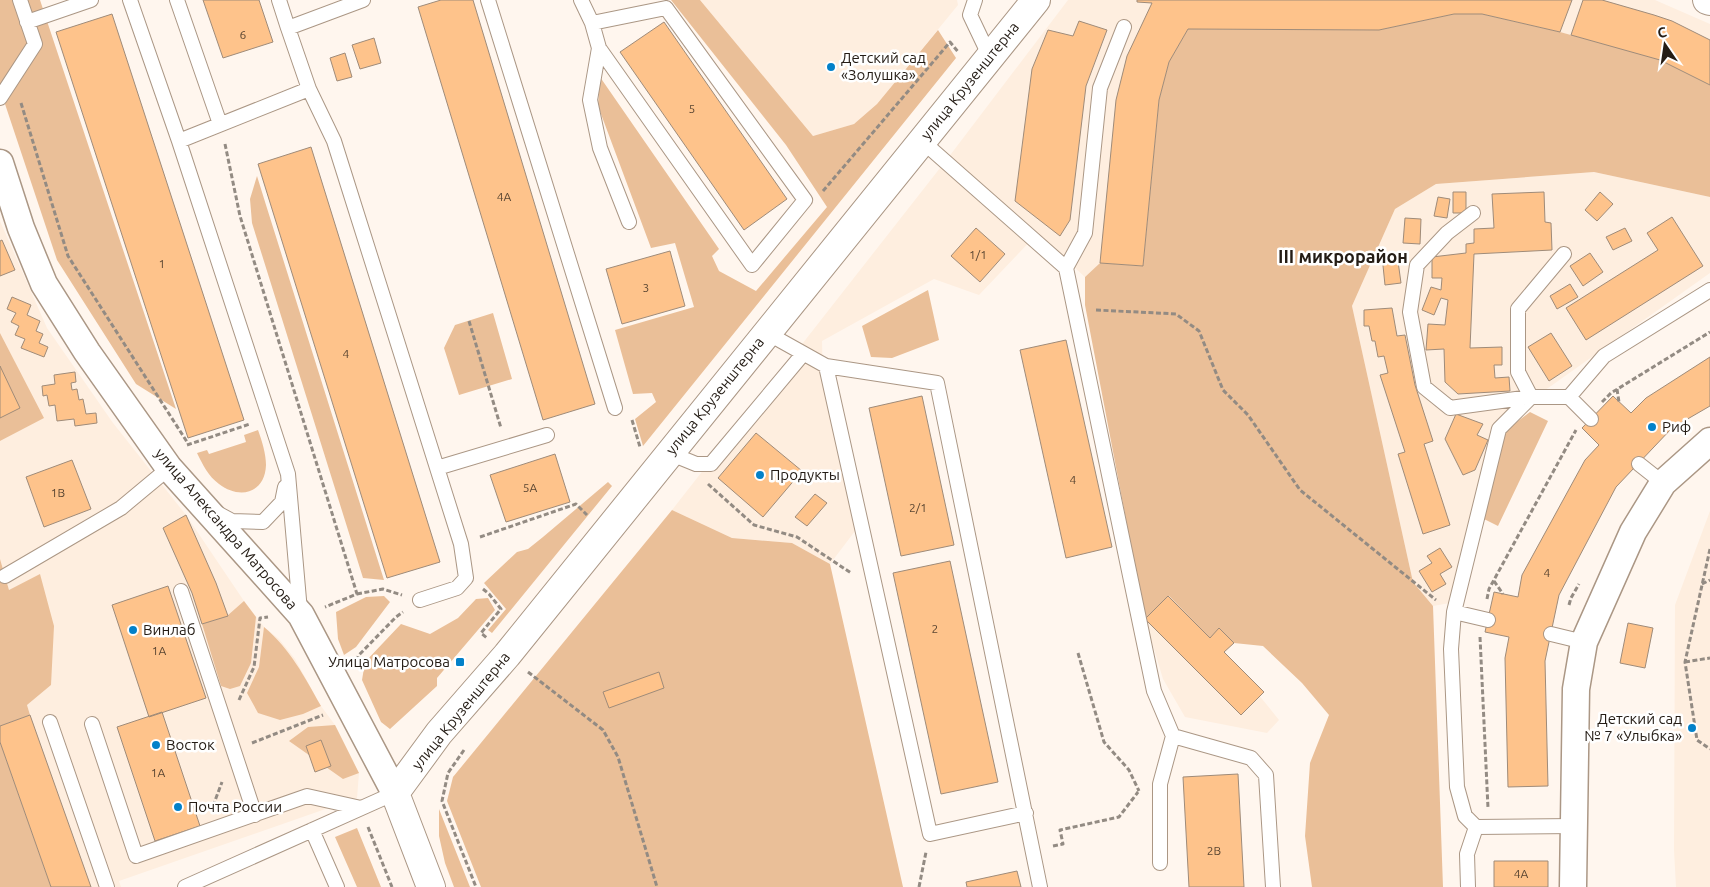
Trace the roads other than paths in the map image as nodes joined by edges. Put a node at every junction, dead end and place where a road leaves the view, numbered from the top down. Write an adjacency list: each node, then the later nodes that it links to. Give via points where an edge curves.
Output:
1 (20, 0): 11 (lane)
2 (91, 0): 11 (lane)
3 (130, 0): 20 (lane)
4 (177, 0): 19 (lane)
5 (279, 0): 14 (lane)
6 (363, 0): 14 (lane)
7 (488, 0): 33 (lane)
8 (581, 0): 12 (lane)
9 (975, 0): 16 (lane, via 970,15)
10 (1036, 0): 16 (street, улица Крузенштерна)
11 (27, 22): 18 (lane, via 35,44)
12 (592, 22): 15 (lane); 15 (lane, via 666,8 805,200 752,266)
13 (1124, 27): 26 (lane, via 1100,88 1085,233)
14 (288, 28): 17 (lane)
15 (600, 48): 24 (lane, via 590,100 600,148)
16 (990, 57): 21 (street, улица Крузенштерна)
17 (309, 89): 19 (lane); 40 (lane, via 334,141)
18 (0, 98)
19 (220, 124): 20 (lane)
20 (179, 141): 41 (lane)
21 (922, 141): 26 (lane); 28 (street, улица Крузенштерна)
22 (0, 163): 38 (street, улица Александра Матросова, via 44,284 87,352)
23 (1473, 213): 31 (lane, via 1447,233 1417,265 1410,312 1424,387 1450,408)
24 (629, 222)
25 (1564, 254): 31 (lane, via 1518,310 1518,372)
26 (1066, 268): 54 (lane, via 1154,691)
27 (1710, 290): 32 (lane, via 1604,356)
28 (767, 333): 29 (lane); 37 (street, улица Крузенштерна)
29 (803, 354): 30 (lane); 37 (lane, via 711,464 696,464)
30 (826, 366): 57 (lane, via 937,383); 57 (lane, via 930,834)
31 (1531, 398): 32 (lane); 47 (lane, via 1499,429)
32 (1569, 398): 34 (lane)
33 (615, 408)
34 (1589, 418)
35 (547, 435): 40 (lane)
36 (1710, 441): 42 (street)
37 (669, 453): 55 (street, улица Крузенштерна, via 502,661 439,733)
38 (164, 461): 43 (street, улица Александра Матросова); 44 (lane, via 121,508)
39 (1639, 464): 42 (lane)
40 (437, 468): 46 (lane, via 461,544 466,578 457,588)
41 (288, 474): 43 (lane, via 282,502 263,522 232,521); 48 (lane)
42 (1663, 483): 51 (street, via 1634,532)
43 (201, 504): 48 (street, улица Александра Матросова)
44 (5, 576)
45 (181, 591): 58 (lane)
46 (420, 600)
47 (1454, 612): 49 (lane); 60 (lane, via 1451,649 1457,787 1465,816)
48 (301, 615): 55 (street, улица Александра Матросова)
49 (1485, 619)
50 (1551, 634): 51 (lane)
51 (1584, 642): 59 (street, via 1576,689)
52 (50, 722): 64 (lane)
53 (92, 724): 58 (lane, via 136,856)
54 (1173, 736): 62 (lane, via 1160,784); 69 (lane, via 1251,758 1266,776)
55 (395, 793): 56 (lane); 67 (street)
56 (361, 808): 58 (lane, via 307,796); 61 (lane)
57 (1026, 813): 68 (lane)
58 (255, 815)
59 (1574, 826): 60 (lane); 71 (street)
60 (1483, 827): 70 (lane, via 1467,854)
61 (312, 830): 63 (lane); 66 (lane)
62 (1160, 864)
63 (203, 883): 65 (lane)
64 (107, 887)
65 (185, 887)
66 (336, 887)
67 (431, 887)
68 (1040, 887)
69 (1273, 887)
70 (1468, 887)
71 (1572, 887)

